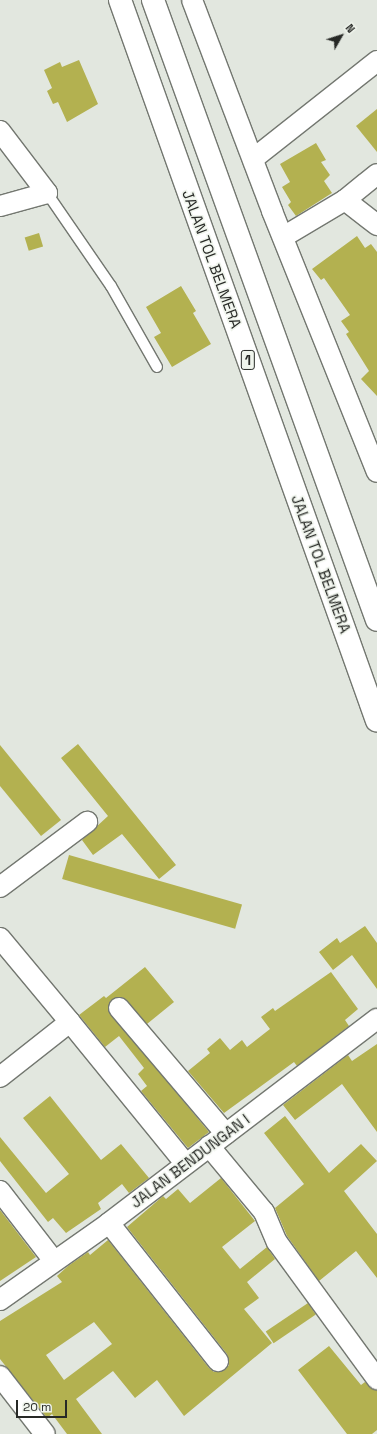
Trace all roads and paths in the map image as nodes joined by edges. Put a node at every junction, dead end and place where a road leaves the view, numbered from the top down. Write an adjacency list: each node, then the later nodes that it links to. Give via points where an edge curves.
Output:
1 (120, 0): 17 (highway, JALAN TOL BELMERA / 1)
2 (153, 0): 16 (highway, JALAN TOL BELMERA / 1)
3 (192, 0): 6 (street)
4 (377, 61): 6 (street)
5 (0, 131): 8 (street)
6 (253, 159): 12 (street)
7 (377, 174): 9 (street)
8 (47, 193): 10 (street); 13 (lane, via 111,286)
9 (345, 200): 11 (street); 12 (street)
10 (0, 206)
11 (377, 225)
12 (282, 237): 14 (street)
13 (157, 367)
14 (374, 451): 15 (street)
15 (377, 472)
16 (377, 620)
17 (377, 721)
18 (87, 822): 19 (street)
19 (0, 887)
20 (0, 938): 23 (street)
21 (119, 1008): 25 (street)
22 (377, 1019): 25 (street, JALAN BENDUNGAN I)
23 (70, 1022): 24 (street); 27 (street)
24 (0, 1077)
25 (226, 1134): 26 (street, JALAN BENDUNGAN I)
26 (210, 1146): 27 (street, JALAN BENDUNGAN I); 34 (street, via 264,1212 277,1242)
27 (186, 1164): 29 (street, JALAN BENDUNGAN I)
28 (0, 1191): 30 (street)
29 (109, 1222): 30 (street, JALAN BENDUNGAN I); 32 (street)
30 (54, 1261): 31 (street, JALAN BENDUNGAN I)
31 (0, 1300)
32 (218, 1361)
33 (0, 1376): 35 (street)
34 (377, 1379)
35 (45, 1434)

